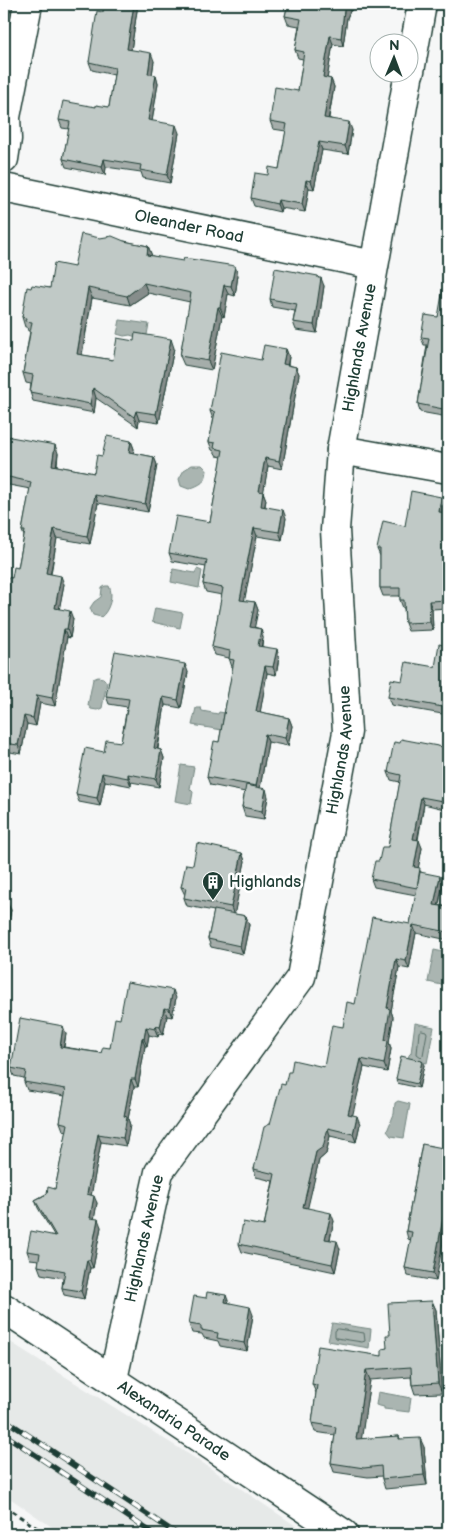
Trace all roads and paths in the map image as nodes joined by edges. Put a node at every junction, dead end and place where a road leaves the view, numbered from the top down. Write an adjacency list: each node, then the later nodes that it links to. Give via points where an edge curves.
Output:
1 (28, 4): 5 (street)
2 (422, 4): 3 (street, Highlands Avenue)
3 (417, 32)
4 (407, 82): 8 (street, Highlands Avenue)
5 (5, 119): 6 (street)
6 (4, 159)
7 (4, 188): 8 (street, Oleander Road)
8 (374, 266): 9 (street, Highlands Avenue)
9 (341, 450): 10 (street); 12 (street, Highlands Avenue, via 335,530 347,732 301,977 160,1172)
10 (448, 469)
11 (4, 1308): 12 (street, Alexandria Parade)
12 (113, 1379): 15 (street, Alexandria Parade)
13 (4, 1506): 14 (path)
14 (46, 1534)
15 (344, 1534)

